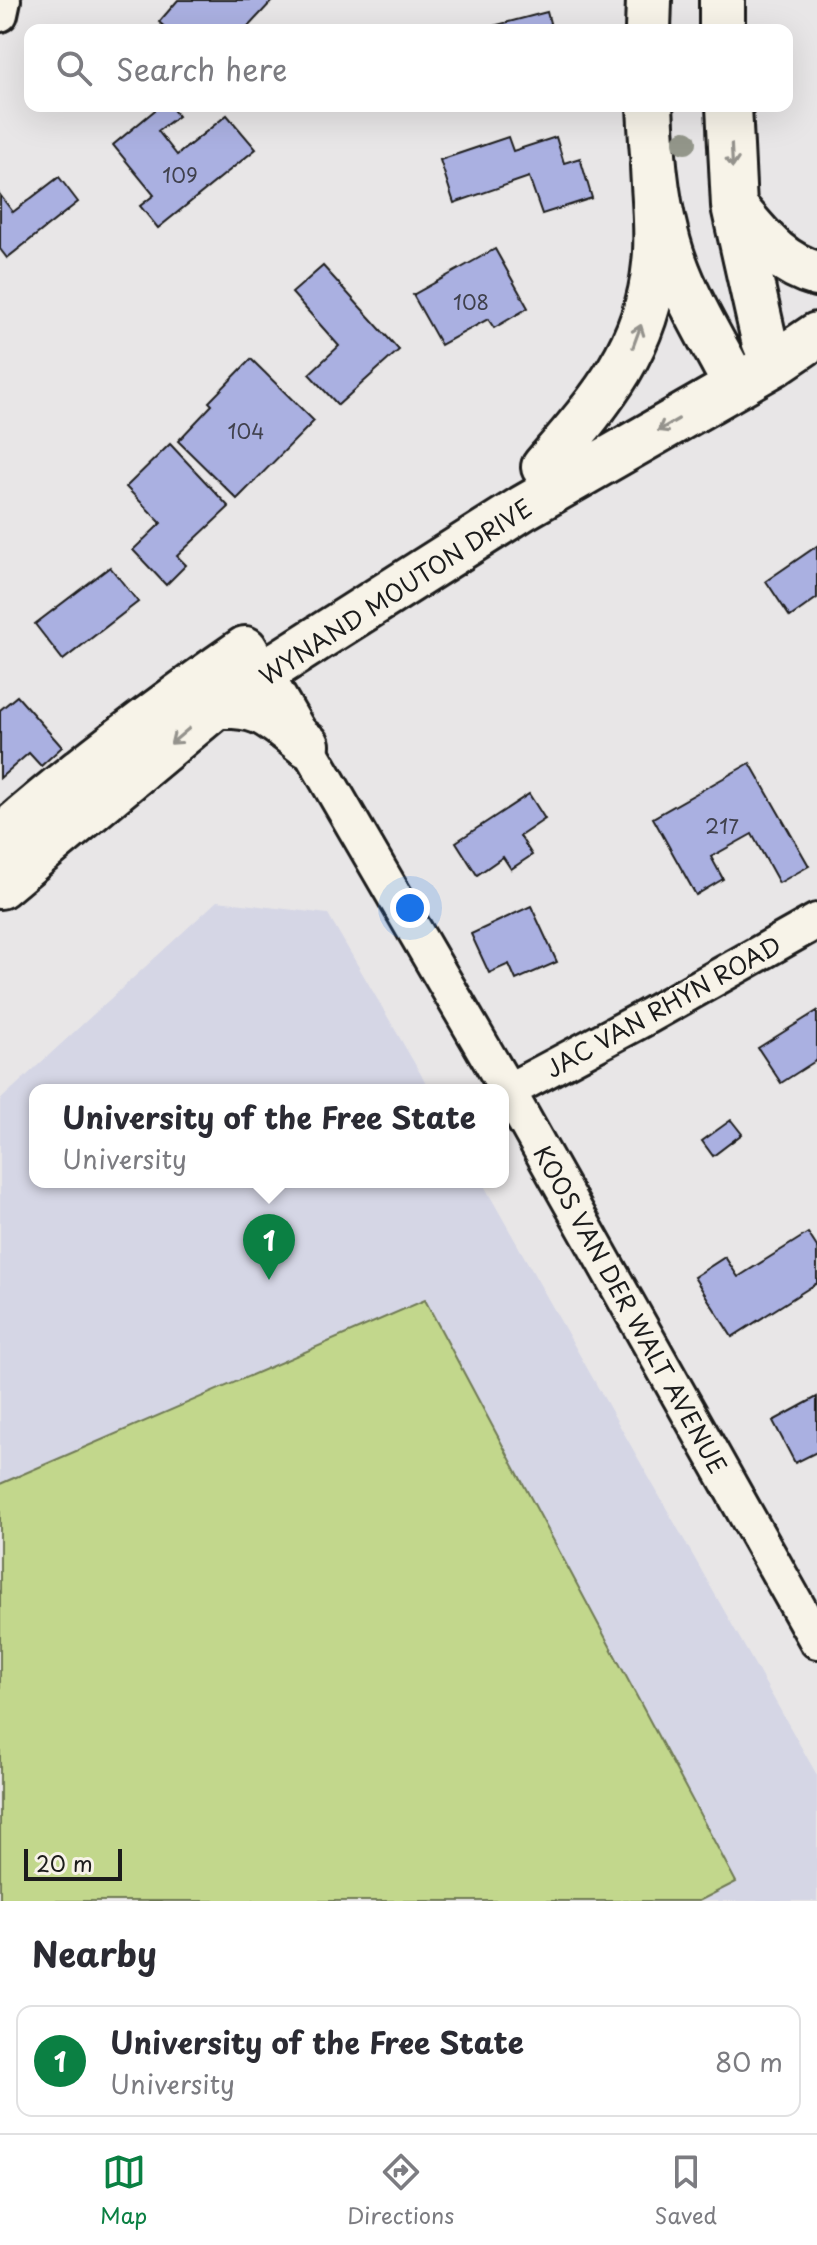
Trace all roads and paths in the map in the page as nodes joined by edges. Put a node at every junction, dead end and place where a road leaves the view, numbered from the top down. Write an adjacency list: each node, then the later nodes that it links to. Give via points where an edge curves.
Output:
1 (3, 0): 4 (street)
2 (649, 0): 5 (street)
3 (722, 0): 6 (street)
4 (0, 14)
5 (648, 24)
6 (722, 24)
7 (650, 112): 9 (street)
8 (729, 112): 10 (street, one-way to 10)
9 (653, 165): 15 (street, via 671,249); 16 (street, one-way to 9, via 603,398 629,358 645,314 656,264)
10 (734, 206): 11 (street, via 795,268); 14 (street)
11 (817, 274)
12 (817, 320): 14 (street, WYNAND MOUTON DRIVE)
13 (817, 335): 14 (street, WYNAND MOUTON DRIVE)
14 (769, 352): 15 (street, WYNAND MOUTON DRIVE)
15 (729, 373): 16 (street, WYNAND MOUTON DRIVE, via 625,415); 17 (street, WYNAND MOUTON DRIVE, one-way to 17, via 523,508)
16 (544, 467): 17 (street, WYNAND MOUTON DRIVE, via 412,542)
17 (257, 659): 18 (street, WYNAND MOUTON DRIVE); 19 (street, KOOS VAN DER WALT AVENUE); 20 (street, WYNAND MOUTON DRIVE, via 193,685)
18 (216, 706): 19 (street, via 262,711); 20 (street, WYNAND MOUTON DRIVE, one-way to 20)
19 (307, 745): 24 (street, KOOS VAN DER WALT AVENUE)
20 (70, 803): 21 (street, WYNAND MOUTON DRIVE); 22 (street, WYNAND MOUTON DRIVE)
21 (0, 838)
22 (0, 886)
23 (817, 921): 25 (street, JAC VAN RHYN ROAD)
24 (504, 1084)
25 (509, 1090)
26 (509, 1093): 27 (street, KOOS VAN DER WALT AVENUE)
27 (817, 1641)

